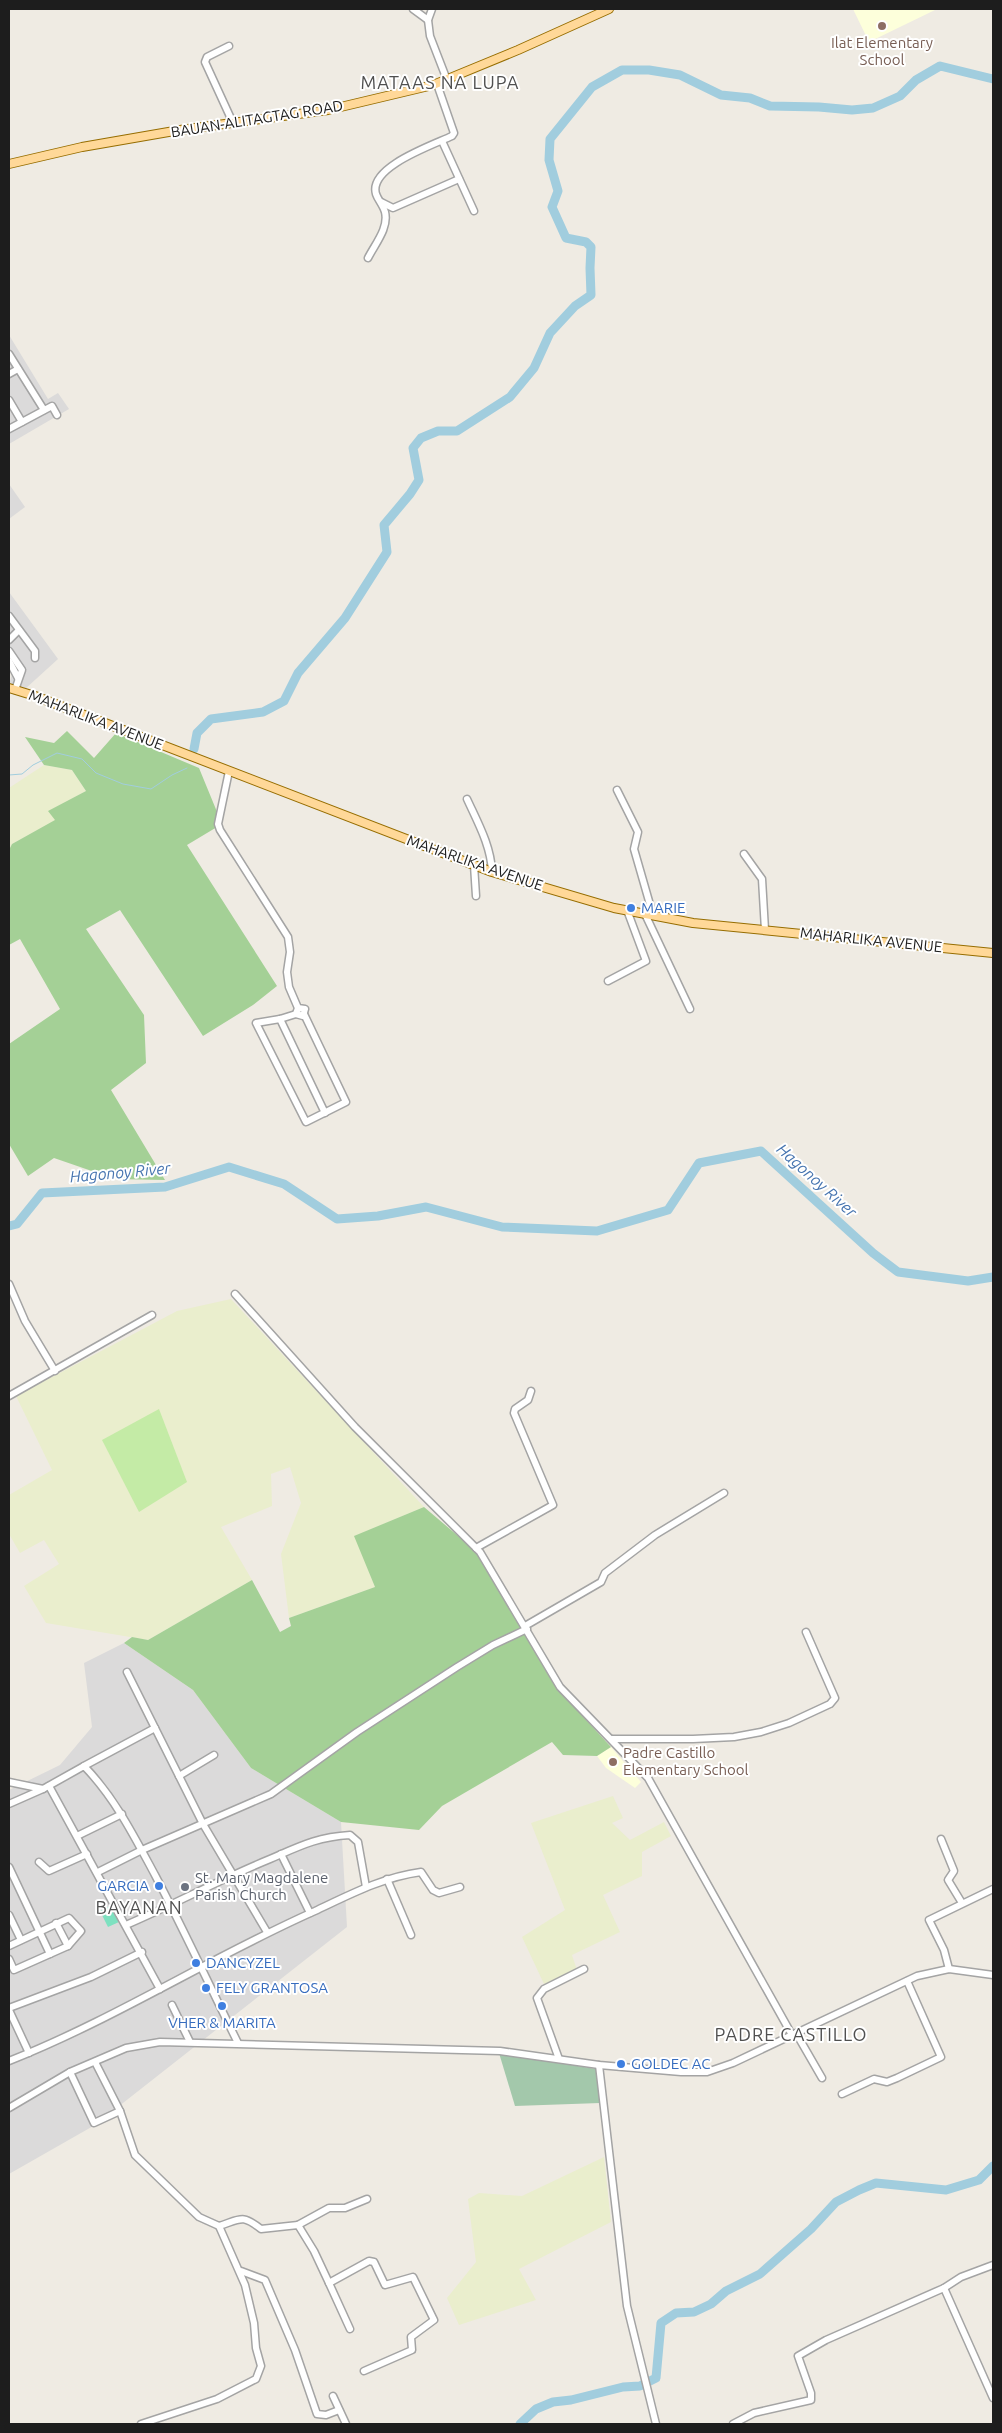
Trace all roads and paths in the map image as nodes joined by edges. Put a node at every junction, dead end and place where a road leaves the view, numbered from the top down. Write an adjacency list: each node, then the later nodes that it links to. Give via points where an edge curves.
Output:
1 (412, 9): 4 (street)
2 (432, 9): 4 (street)
3 (609, 9): 6 (main road, BAUAN-ALITAGTAG ROAD)
4 (428, 20): 6 (street, via 430,36)
5 (229, 46): 8 (street, via 207,57 205,62)
6 (447, 80): 7 (main road, BAUAN-ALITAGTAG ROAD)
7 (438, 84): 8 (main road, BAUAN-ALITAGTAG ROAD, via 328,110); 9 (street, via 454,128 452,136)
8 (232, 123): 10 (main road, BAUAN-ALITAGTAG ROAD, via 82,147)
9 (442, 141): 11 (street); 12 (street, via 388,167 376,185)
10 (9, 164)
11 (459, 179): 12 (street, via 393,208); 13 (street)
12 (380, 201): 14 (street, via 386,219)
13 (474, 211)
14 (368, 258)
15 (9, 354): 16 (street)
16 (18, 369): 17 (street); 19 (street)
17 (9, 374)
18 (9, 401): 21 (street)
19 (44, 410): 20 (street, via 52,406); 21 (street)
20 (57, 415)
21 (22, 422): 22 (street)
22 (9, 429)
23 (9, 616): 24 (street)
24 (19, 630): 25 (street); 27 (street, via 35,651)
25 (9, 640)
26 (9, 651): 29 (street, via 22,672)
27 (35, 658)
28 (9, 661): 29 (street)
29 (18, 678): 30 (street)
30 (12, 689): 31 (main road, MAHARLIKA AVENUE)
31 (229, 771): 35 (main road, MAHARLIKA AVENUE); 44 (street, via 218,824 288,937 287,972)
32 (617, 790): 39 (street, via 638,832 634,849)
33 (467, 799): 36 (street, via 492,859)
34 (744, 854): 40 (street, via 762,879)
35 (474, 865): 36 (main road, MAHARLIKA AVENUE); 37 (street)
36 (492, 872): 38 (main road, MAHARLIKA AVENUE)
37 (476, 896)
38 (626, 910): 39 (main road, MAHARLIKA AVENUE); 42 (street, via 646,961)
39 (649, 914): 40 (main road, MAHARLIKA AVENUE, via 694,923); 43 (street)
40 (765, 930): 41 (main road, MAHARLIKA AVENUE)
41 (993, 952)
42 (608, 981)
43 (690, 1010)
44 (297, 1011): 45 (street); 46 (street, via 300,1016 304,1014 346,1102)
45 (280, 1019): 46 (street); 46 (street, via 256,1022 305,1122)
46 (325, 1113)
47 (9, 1284): 50 (street, via 25,1321)
48 (235, 1294): 54 (street, via 355,1427)
49 (152, 1315): 50 (street)
50 (55, 1371): 52 (street)
51 (531, 1391): 54 (street, via 528,1400 514,1412 552,1505)
52 (9, 1396)
53 (724, 1493): 55 (street, via 655,1535 605,1573 601,1582)
54 (476, 1548): 55 (street)
55 (526, 1628): 59 (street, via 560,1687); 67 (street, via 493,1645 357,1732 271,1794)
56 (806, 1632): 59 (street, via 835,1698 830,1704 762,1732 734,1737)
57 (126, 1672): 58 (street)
58 (154, 1728): 61 (street); 62 (street)
59 (612, 1739): 104 (street, via 648,1778)
60 (214, 1755): 62 (street)
61 (84, 1766): 64 (street); 66 (street, via 103,1785)
62 (179, 1776): 67 (street)
63 (9, 1782): 64 (street)
64 (46, 1787): 65 (street); 68 (street)
65 (9, 1804)
66 (122, 1814): 68 (street); 70 (street)
67 (203, 1824): 70 (street); 76 (street)
68 (77, 1836): 71 (street)
69 (941, 1839): 81 (street, via 954,1872 948,1880)
70 (142, 1850): 75 (street); 82 (street)
71 (87, 1854): 73 (street, via 49,1871); 75 (street)
72 (281, 1854): 76 (street); 78 (street, via 314,1839 350,1835 358,1842); 83 (street)
73 (38, 1862)
74 (9, 1867): 87 (street)
75 (98, 1872): 86 (street)
76 (233, 1874): 82 (street); 88 (street)
77 (387, 1879): 78 (street); 79 (street, via 421,1872 433,1890 439,1893); 89 (street)
78 (366, 1887): 83 (street)
79 (460, 1887)
80 (993, 1890): 81 (street)
81 (962, 1903): 98 (street, via 928,1920 944,1950)
82 (171, 1906): 86 (street); 96 (street)
83 (310, 1913): 88 (street)
84 (9, 1915): 90 (street)
85 (56, 1923): 87 (street); 92 (street); 92 (street, via 69,1918 81,1931)
86 (126, 1925): 93 (street)
87 (40, 1931): 90 (street); 94 (street)
88 (267, 1932): 96 (street)
89 (411, 1935)
90 (21, 1940): 91 (street)
91 (9, 1946)
92 (68, 1946): 94 (street)
93 (142, 1952): 101 (street); 103 (street, via 91,1977)
94 (50, 1954): 95 (street, via 14,1970)
95 (9, 1958)
96 (201, 1968): 101 (street); 106 (street)
97 (584, 1969): 108 (street, via 544,1989 537,1998)
98 (949, 1969): 99 (street); 100 (street, via 936,1970)
99 (993, 1975)
100 (907, 1981): 104 (street); 114 (street, via 941,2057 887,2082 874,2079)
101 (160, 1989): 107 (street)
102 (172, 2005): 105 (street)
103 (9, 2009): 107 (street)
104 (794, 2034): 111 (street, via 708,2072); 113 (street)
105 (190, 2042): 106 (street); 110 (street, via 160,2042 126,2048)
106 (238, 2043): 108 (street, via 500,2051)
107 (29, 2053): 109 (street)
108 (559, 2060): 111 (street)
109 (9, 2061)
110 (95, 2062): 112 (street); 116 (street)
111 (599, 2066): 131 (street, via 627,2306)
112 (70, 2072): 115 (street); 116 (street, via 94,2123)
113 (822, 2078)
114 (842, 2094)
115 (9, 2108)
116 (120, 2111): 119 (street, via 135,2154 199,2217)
117 (367, 2199): 118 (street, via 345,2208 330,2208)
118 (298, 2225): 119 (street, via 260,2229 243,2218); 122 (street)
119 (219, 2226): 121 (street)
120 (993, 2265): 123 (street, via 961,2277)
121 (241, 2271): 128 (street, via 265,2280 318,2414); 129 (street, via 261,2366 256,2379 217,2399)
122 (329, 2283): 124 (street); 125 (street, via 374,2262 385,2285 413,2277 434,2320 410,2337 412,2350)
123 (944, 2288): 127 (street); 132 (street, via 826,2340 798,2356 811,2400 754,2413)
124 (350, 2329)
125 (364, 2371)
126 (333, 2396): 128 (street)
127 (993, 2398)
128 (339, 2410): 130 (street)
129 (141, 2424)
130 (346, 2424)
131 (656, 2424)
132 (733, 2424)

